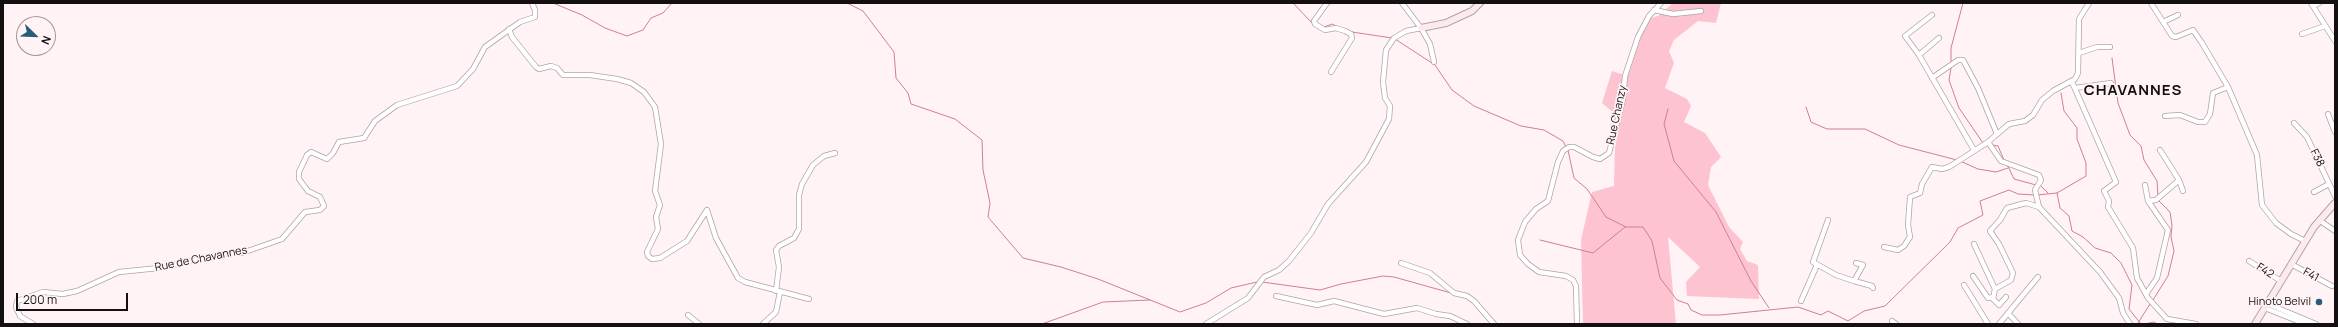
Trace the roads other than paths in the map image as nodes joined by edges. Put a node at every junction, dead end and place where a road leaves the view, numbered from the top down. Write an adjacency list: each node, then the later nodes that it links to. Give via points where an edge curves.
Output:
1 (532, 3): 17 (street, Rue de Chavannes, via 535,17)
2 (1327, 3): 25 (street, via 1314,21 1315,24 1325,30 1336,28 1346,31 1352,38)
3 (1402, 3): 16 (street)
4 (1480, 3): 16 (main road, via 1472,11 1446,23)
5 (1661, 3): 10 (street, Rue Chanzy)
6 (2089, 3): 22 (street, via 2079,19)
7 (2151, 3): 14 (street)
8 (2319, 3): 9 (street)
9 (2312, 5): 15 (street)
10 (1654, 10): 11 (street, via 1673,14); 87 (street, Rue Chanzy, via 1638,37 1626,75 1623,99 1608,153 1600,159 1574,147 1563,151 1548,201 1536,209 1525,222 1518,240 1520,255 1539,272 1566,276 1573,280 1576,286)
11 (1701, 11)
12 (2178, 14): 14 (street)
13 (1932, 15): 23 (street, via 1905,36)
14 (2163, 22): 29 (street, via 2172,36 2176,37 2193,30)
15 (2325, 26): 18 (street); 20 (street)
16 (1422, 28): 24 (street, via 1430,44); 84 (street, via 1406,31 1394,38 1386,50 1383,82 1385,98 1390,106 1389,119 1366,162 1328,204 1311,233 1289,261 1279,270 1264,276 1248,298)
17 (508, 29): 68 (street, via 536,68 551,66 563,75 604,76 624,81 644,92 655,107 661,144 654,191 660,205 656,217 658,228 647,252 648,256 652,259 660,258 687,241 707,210 716,238 738,278); 81 (street, Rue de Chavannes, via 485,47 474,70 457,86 397,105 375,121 364,138 339,142 328,158 311,152 307,155 298,172 299,179 308,191 320,197 324,206 320,210 305,212 282,239 242,253 226,253 159,268 119,272 78,291 63,294 43,292 17,301 16,307 20,316)
18 (2302, 34)
19 (1939, 38): 23 (street)
20 (2335, 41)
21 (2110, 47): 22 (street, via 2096,47)
22 (2079, 53): 27 (street, via 2078,73)
23 (1919, 54): 26 (street)
24 (1434, 62)
25 (1331, 72)
26 (1932, 78): 35 (street, via 1958,60 1963,60); 37 (street)
27 (2072, 82): 30 (street); 35 (street, via 2053,91 2042,100 2033,115 2025,121 2009,124)
28 (2111, 83): 30 (street)
29 (2228, 87): 32 (street, via 2213,93 2210,114 2205,122 2198,122 2180,114); 52 (street, via 2257,155 2262,205 2276,223)
30 (2075, 88): 69 (street, via 2116,182 2104,191 2109,201 2108,207 2133,248 2137,278)
31 (2328, 114): 34 (street)
32 (2166, 116)
33 (2294, 123): 41 (street, F38, via 2307,138)
34 (2335, 132)
35 (1997, 134): 36 (street)
36 (1988, 142): 37 (street); 48 (street, via 2001,161 2039,175 2041,180 2035,190)
37 (1974, 150): 54 (street, via 1949,167 1932,167 1920,193 1910,197 1910,237 1907,242 1898,250)
38 (2160, 150): 40 (street)
39 (835, 153): 68 (street, via 824,156 814,165 802,184 797,234 776,250 779,267)
40 (2179, 180): 43 (street); 46 (street, via 2156,200)
41 (2329, 184): 44 (street); 45 (street, F38)
42 (2145, 185): 46 (street)
43 (2183, 191)
44 (2314, 192)
45 (2335, 196)
46 (2148, 201): 69 (street, via 2166,226 2167,233 2157,278)
47 (2335, 202): 50 (main road)
48 (2040, 207): 67 (street, via 2026,203 2007,208 1990,231 2012,273 2011,280); 91 (street, via 2100,272 2119,298 2123,313)
49 (1828, 220): 59 (street, via 1813,261)
50 (2319, 220): 51 (street); 52 (main road)
51 (2335, 231)
52 (2305, 241): 58 (main road)
53 (1974, 244): 67 (street)
54 (1884, 247)
55 (2250, 261): 63 (street, F42)
56 (1401, 263): 86 (street, via 1430,273 1454,293 1467,296)
57 (1856, 263): 62 (street, via 1863,265)
58 (2291, 264): 63 (main road); 65 (street, F41 / F41)
59 (1817, 265): 62 (street); 74 (street)
60 (1974, 276): 71 (street, via 1988,298)
61 (2038, 277): 77 (street)
62 (1854, 280): 66 (street)
63 (2281, 281): 75 (main road)
64 (1964, 285): 88 (street)
65 (2332, 286)
66 (1873, 288)
67 (1996, 289): 71 (street)
68 (778, 291): 73 (street); 83 (street, via 776,312)
69 (2146, 294): 78 (street)
70 (1276, 296): 85 (street, via 1317,305 1334,301 1384,314 1417,308 1450,316)
71 (1993, 297): 72 (street, via 1999,305)
72 (2006, 297)
73 (809, 299)
74 (1801, 301)
75 (2266, 306): 80 (street); 93 (main road)
76 (2165, 310): 78 (street)
77 (2008, 313): 89 (street); 90 (street)
78 (2160, 313): 92 (street, via 2176,322)
79 (688, 315): 82 (street)
80 (2297, 319): 94 (street); 95 (street)
81 (33, 324)
82 (699, 324)
83 (763, 324)
84 (1206, 324)
85 (1467, 324)
86 (1494, 324)
87 (1577, 324)
88 (1988, 324)
89 (1999, 324)
90 (2018, 324)
91 (2130, 324)
92 (2196, 324)
93 (2255, 324)
94 (2305, 324)
95 (2316, 324)

